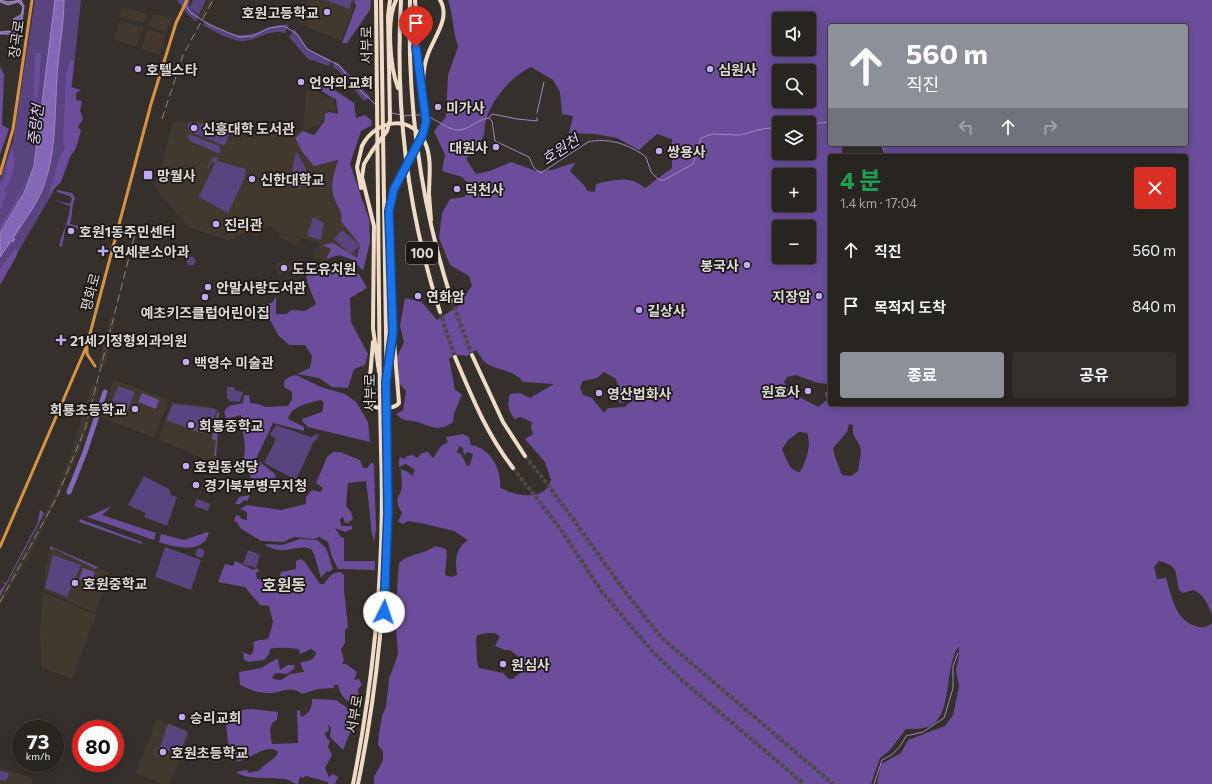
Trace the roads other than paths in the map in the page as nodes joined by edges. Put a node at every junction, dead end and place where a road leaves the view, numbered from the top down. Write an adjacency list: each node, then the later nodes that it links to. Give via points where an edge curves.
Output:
1 (32, 0): 14 (main road, 장곡로, via 13,129)
2 (186, 0): 21 (main road, 평화로, via 149,110)
3 (376, 0): 11 (highway, 서부로)
4 (381, 0): 11 (highway, 서부로)
5 (390, 0): 15 (highway, bridge, via 390,120 387,131 364,164 363,186)
6 (396, 0): 13 (highway, via 391,15 391,29 394,78)
7 (401, 0): 13 (highway, 100)
8 (410, 0): 16 (highway, 100, bridge, via 408,50 413,126)
9 (415, 0): 12 (highway, via 416,47)
10 (440, 0): 12 (highway, via 443,11 441,25 429,52)
11 (380, 73): 25 (highway, 서부로); 26 (highway, 서부로)
12 (422, 83): 20 (highway, bridge, via 426,121 423,134 392,194 389,211)
13 (400, 93): 18 (highway, 100, bridge, via 403,144 410,193 421,249)
14 (0, 174)
15 (369, 206): 16 (highway, bridge, via 357,175 362,146 371,133 384,125 400,124 415,130 428,151); 19 (highway, via 374,226)
16 (432, 230): 17 (highway, 100)
17 (452, 301)
18 (440, 312)
19 (373, 328): 20 (highway, via 368,400 373,407 394,407 399,403); 25 (highway)
20 (393, 332): 26 (highway)
21 (87, 345): 24 (main road, via 87,354); 29 (main road, 평화로)
22 (472, 355): 27 (highway, via 511,437)
23 (455, 357): 28 (highway, via 494,442)
24 (94, 366)
25 (380, 378): 30 (highway, 서부로, bridge, via 383,513 378,624 372,678)
26 (386, 382): 31 (highway, 서부로, bridge, via 388,533 383,625 377,678)
27 (525, 456)
28 (513, 468)
29 (0, 547)
30 (353, 784)
31 (358, 784)

